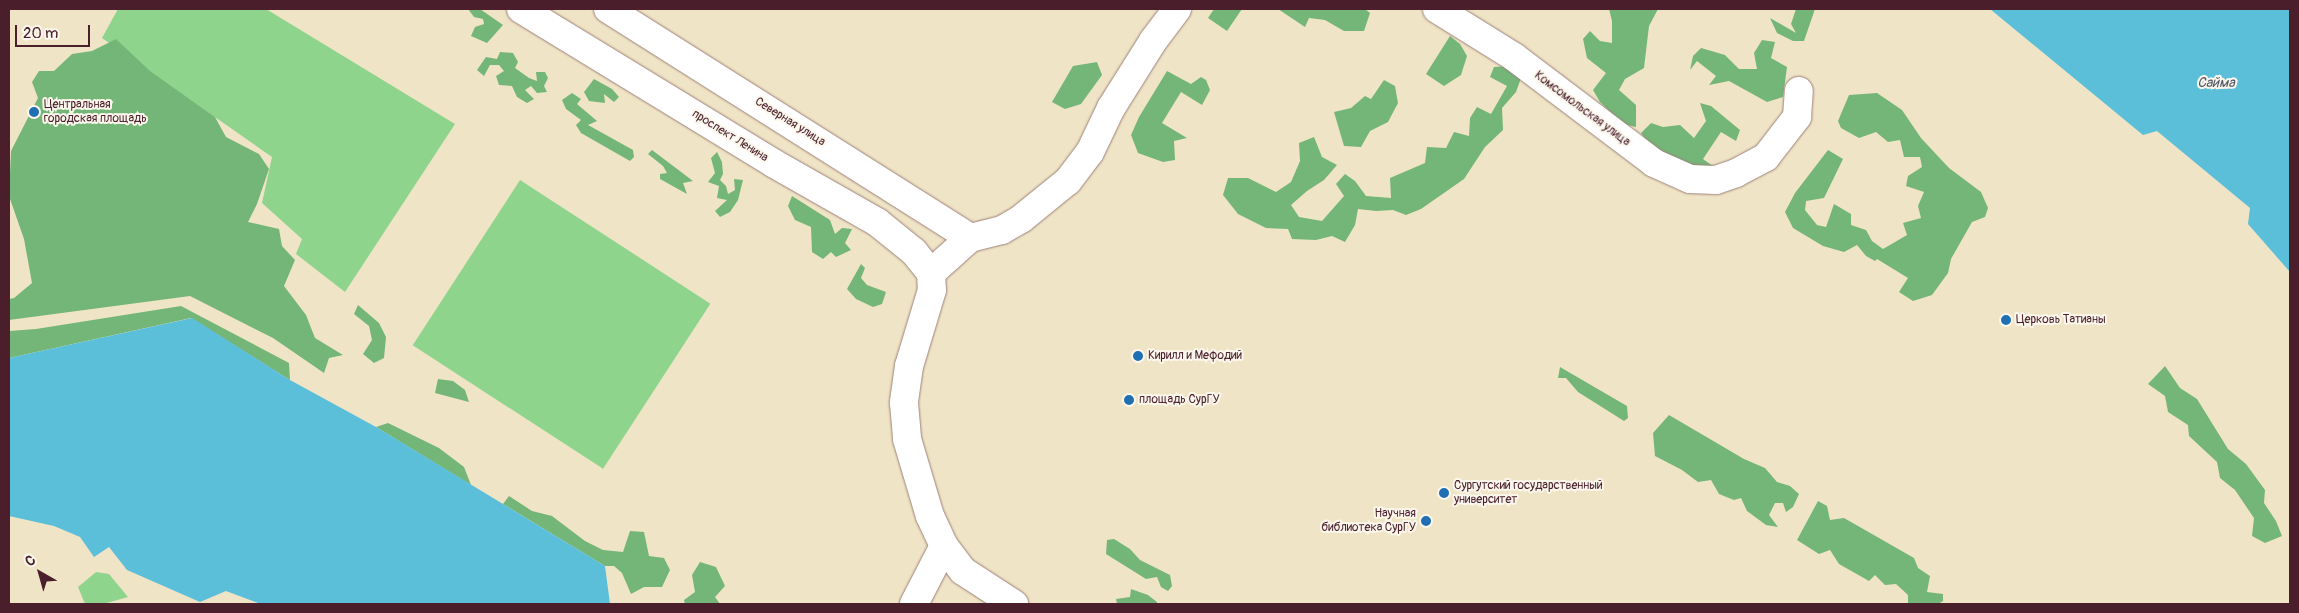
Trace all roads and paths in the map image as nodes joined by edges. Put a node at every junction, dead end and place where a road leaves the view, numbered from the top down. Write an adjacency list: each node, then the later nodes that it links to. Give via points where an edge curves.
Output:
1 (521, 9): 7 (street, проспект Ленина, via 773,163 877,222 914,252)
2 (608, 9): 6 (street, Северная улица)
3 (1177, 9): 6 (street, via 1153,41 1111,108 1090,152 1068,181 1008,226)
4 (1437, 9): 5 (street, Комсомольская улица, via 1514,58 1654,163 1690,179 1716,180 1766,156 1797,117)
5 (1799, 91)
6 (970, 238): 7 (street)
7 (931, 273): 8 (street, via 932,290 909,366 904,403 907,439 930,516)
8 (944, 546): 9 (street); 10 (street, via 963,570)
9 (914, 604)
10 (1014, 604)

